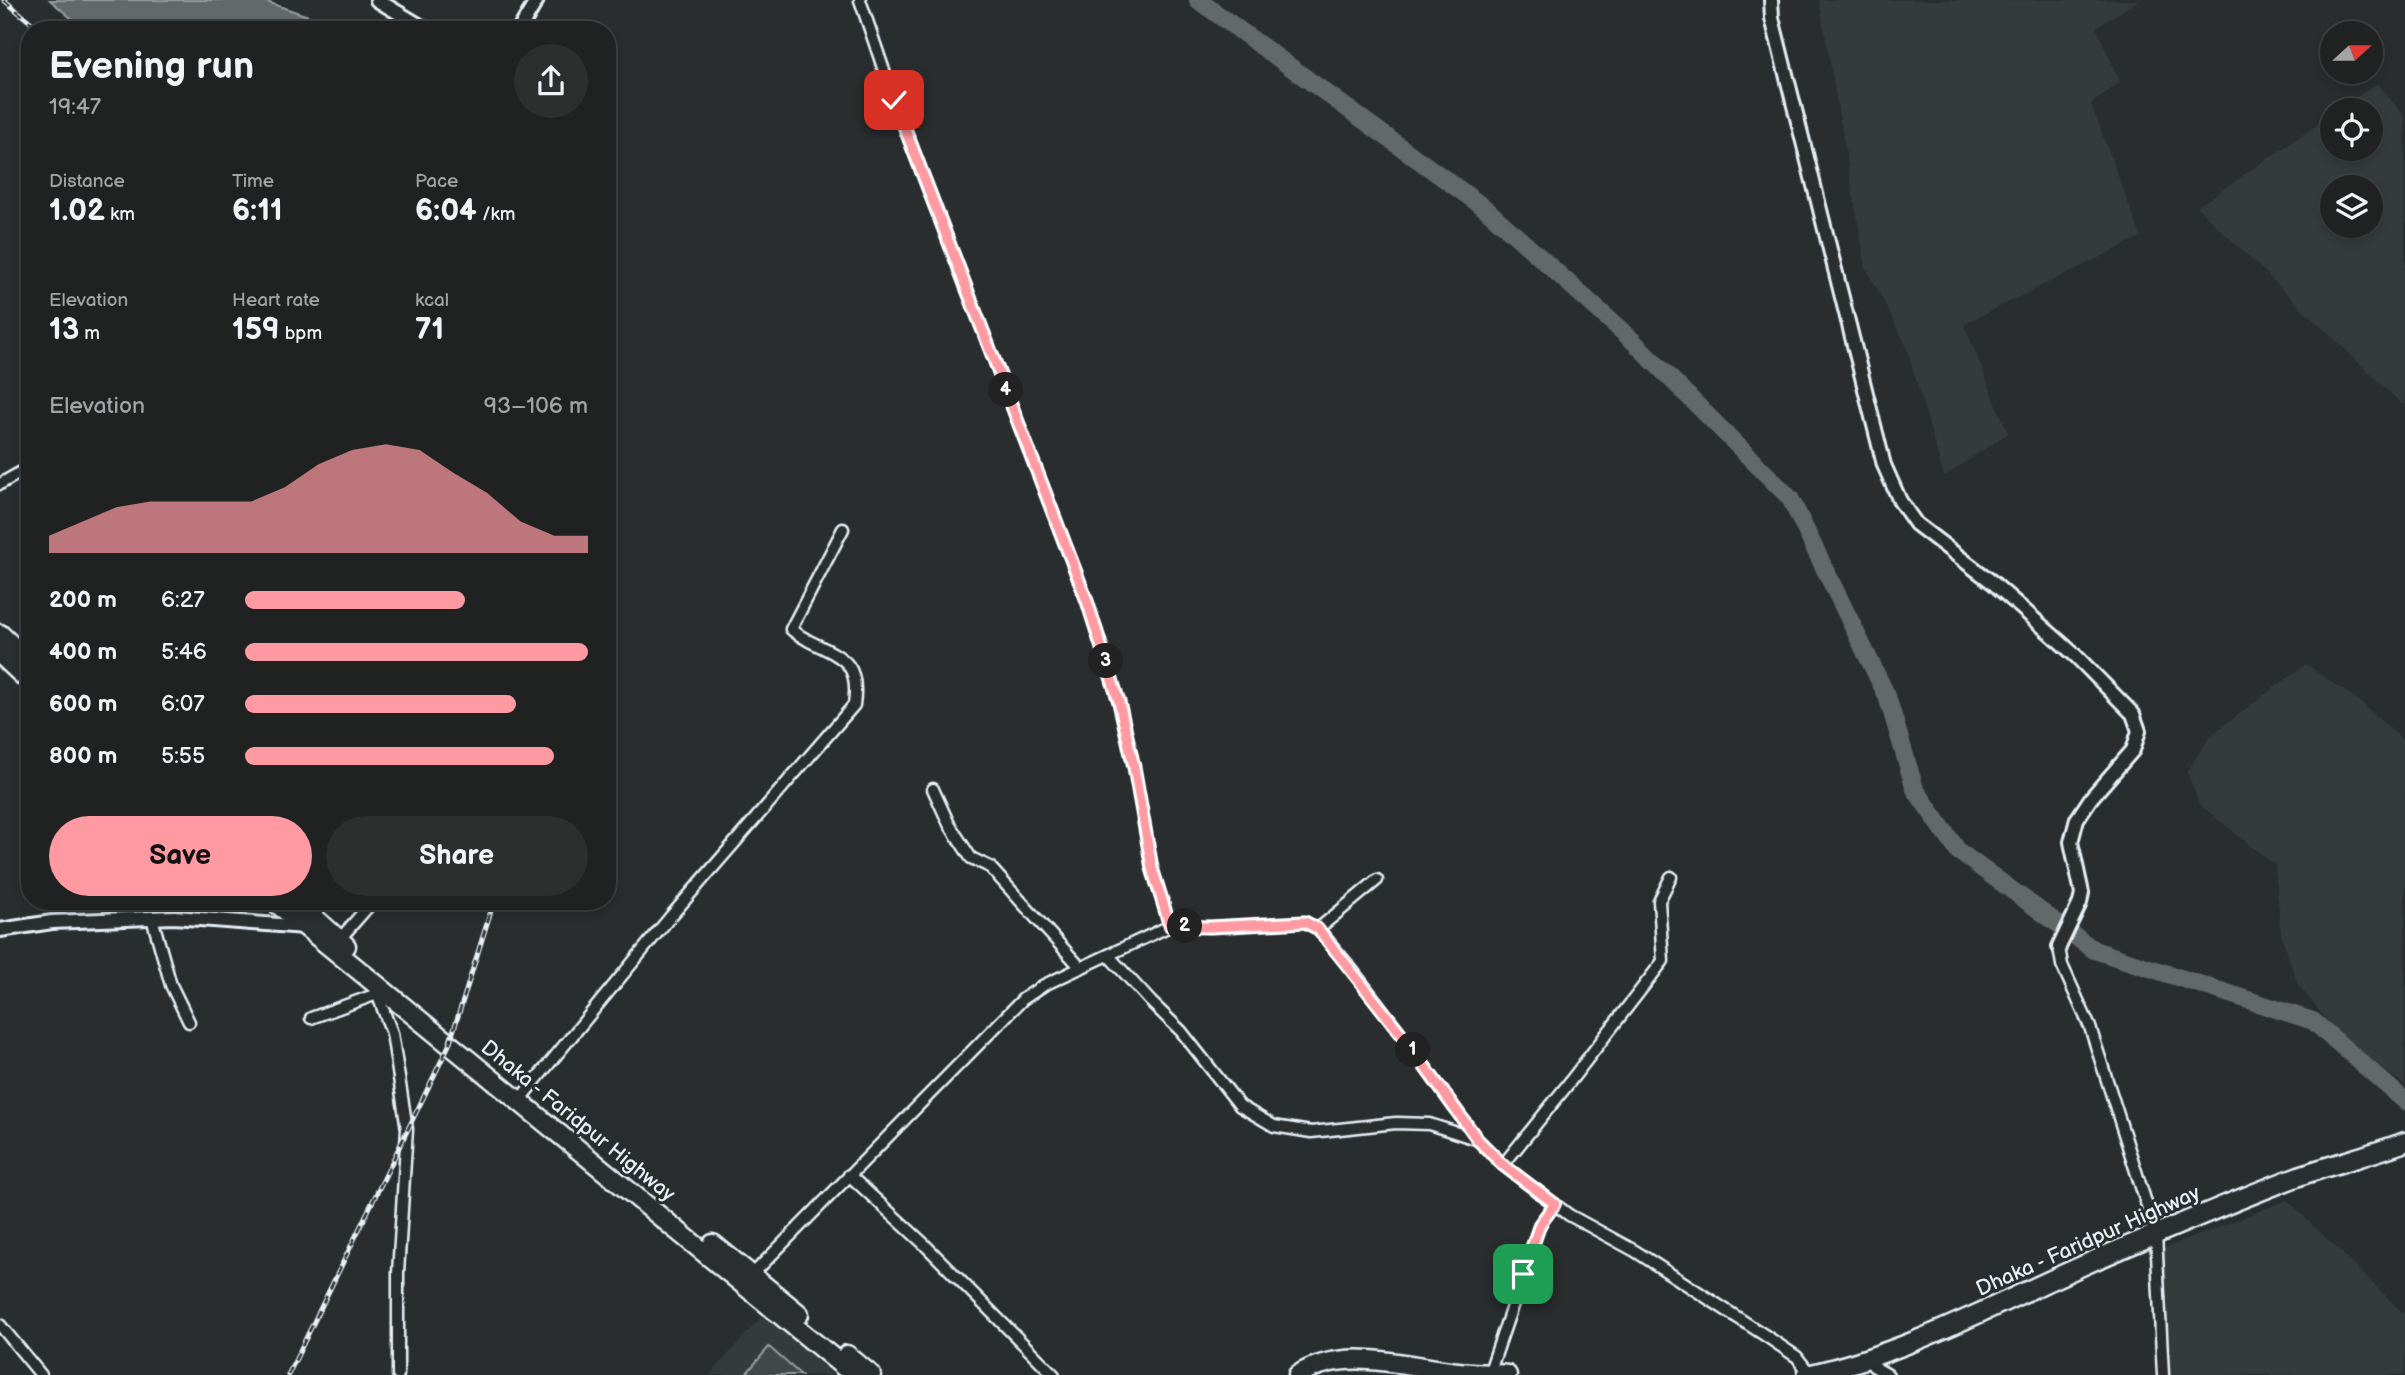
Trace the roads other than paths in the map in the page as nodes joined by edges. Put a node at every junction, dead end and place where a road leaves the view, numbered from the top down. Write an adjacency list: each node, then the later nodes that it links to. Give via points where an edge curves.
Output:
1 (377, 0): 5 (street)
2 (537, 0): 6 (street)
3 (860, 0): 22 (street, via 894,100 1087,601 1119,702 1152,868)
4 (1771, 0): 26 (street, via 1884,465 1900,501 1916,524 2067,647 2133,714 2139,731 2133,750 2077,819 2071,842 2081,882 2080,903)
5 (412, 21)
6 (524, 21)
7 (21, 472): 8 (street)
8 (0, 484)
9 (843, 529): 32 (street, via 791,629 845,660 857,685 854,705)
10 (0, 634): 12 (highway)
11 (0, 654): 13 (highway)
12 (21, 654)
13 (21, 674)
14 (933, 789): 28 (street, via 971,858 990,867)
15 (1671, 877): 35 (street, via 1659,901 1663,961)
16 (1377, 880): 23 (street)
17 (289, 910): 21 (highway, Dhaka - Faridpur Highway)
18 (302, 910): 21 (highway, Dhaka - Faridpur Highway)
19 (365, 910): 25 (street)
20 (152, 918): 21 (street); 24 (street, via 52,922); 31 (street, via 171,985)
21 (311, 923): 25 (highway, Dhaka - Faridpur Highway); 29 (highway, Dhaka - Faridpur Highway)
22 (1170, 926): 23 (street, via 1305,922); 27 (street)
23 (1318, 929): 33 (street)
24 (0, 930)
25 (339, 940): 32 (highway, Dhaka - Faridpur Highway)
26 (2059, 947): 39 (street, via 2062,965 2090,1027)
27 (1108, 955): 28 (street); 33 (street, via 1181,1031 1240,1106 1274,1126 1311,1132 1429,1124)
28 (1081, 968): 36 (street, via 1023,999)
29 (375, 988): 30 (street); 38 (highway, Dhaka - Faridpur Highway); 46 (street, via 392,1033 407,1129 398,1273)
30 (311, 1018)
31 (189, 1023)
32 (525, 1093): 38 (highway, Dhaka - Faridpur Highway)
33 (1477, 1139): 35 (street)
34 (2405, 1142): 39 (highway, Dhaka - Faridpur Highway, via 2370,1160)
35 (1503, 1165): 37 (street)
36 (849, 1175): 40 (street); 49 (street)
37 (1555, 1204): 44 (street, via 1540,1224); 53 (street, via 1769,1338 1797,1357)
38 (666, 1214): 40 (highway, Dhaka - Faridpur Highway)
39 (2157, 1239): 41 (highway, Dhaka - Faridpur Highway); 55 (street)
40 (748, 1279): 47 (highway, Dhaka - Faridpur Highway); 48 (highway, Dhaka - Faridpur Highway)
41 (1981, 1317): 43 (highway, Dhaka - Faridpur Highway); 53 (highway, Dhaka - Faridpur Highway, via 1871,1358)
42 (0, 1325): 45 (street)
43 (1881, 1370): 54 (highway, Dhaka - Faridpur Highway)
44 (1497, 1374): 50 (highway, via 1359,1360 1328,1362)
45 (41, 1375)
46 (398, 1375)
47 (854, 1375)
48 (871, 1375)
49 (1054, 1375)
50 (1298, 1375)
51 (1313, 1375): 52 (highway, via 1339,1368 1368,1368)
52 (1422, 1375)
53 (1809, 1375)
54 (1843, 1375)
55 (2163, 1375)

